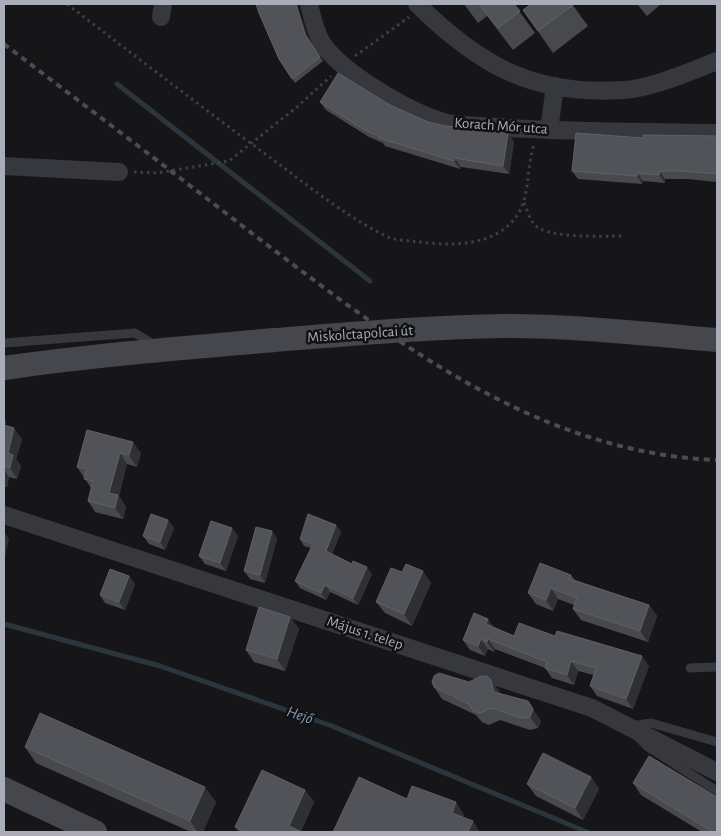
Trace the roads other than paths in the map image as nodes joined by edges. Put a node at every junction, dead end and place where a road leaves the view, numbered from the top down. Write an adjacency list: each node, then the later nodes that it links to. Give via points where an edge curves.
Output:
1 (309, 4): 5 (street, Korach Mór utca, via 322,43 343,66 422,114 451,124)
2 (420, 6): 4 (street, via 445,32 488,62 522,79)
3 (717, 61): 4 (street, via 624,90)
4 (555, 86): 5 (street)
5 (545, 130): 6 (street, Korach Mór utca)
6 (717, 133)
7 (4, 166): 8 (street)
8 (119, 172)
9 (717, 340): 11 (street, Miskolctapolcai út, via 506,326 374,332)
10 (4, 343): 11 (lane, via 135,333)
11 (162, 349): 12 (street, Miskolctapolcai út)
12 (4, 368)
13 (4, 515): 16 (street, Május 1. telep, via 592,708)
14 (717, 666): 15 (lane)
15 (690, 668)
16 (629, 726): 17 (lane, via 652,723); 18 (street, Május 1. telep); 20 (lane, via 648,748)
17 (717, 742)
18 (717, 772)
19 (4, 789): 21 (street)
20 (717, 791)
21 (95, 832)

